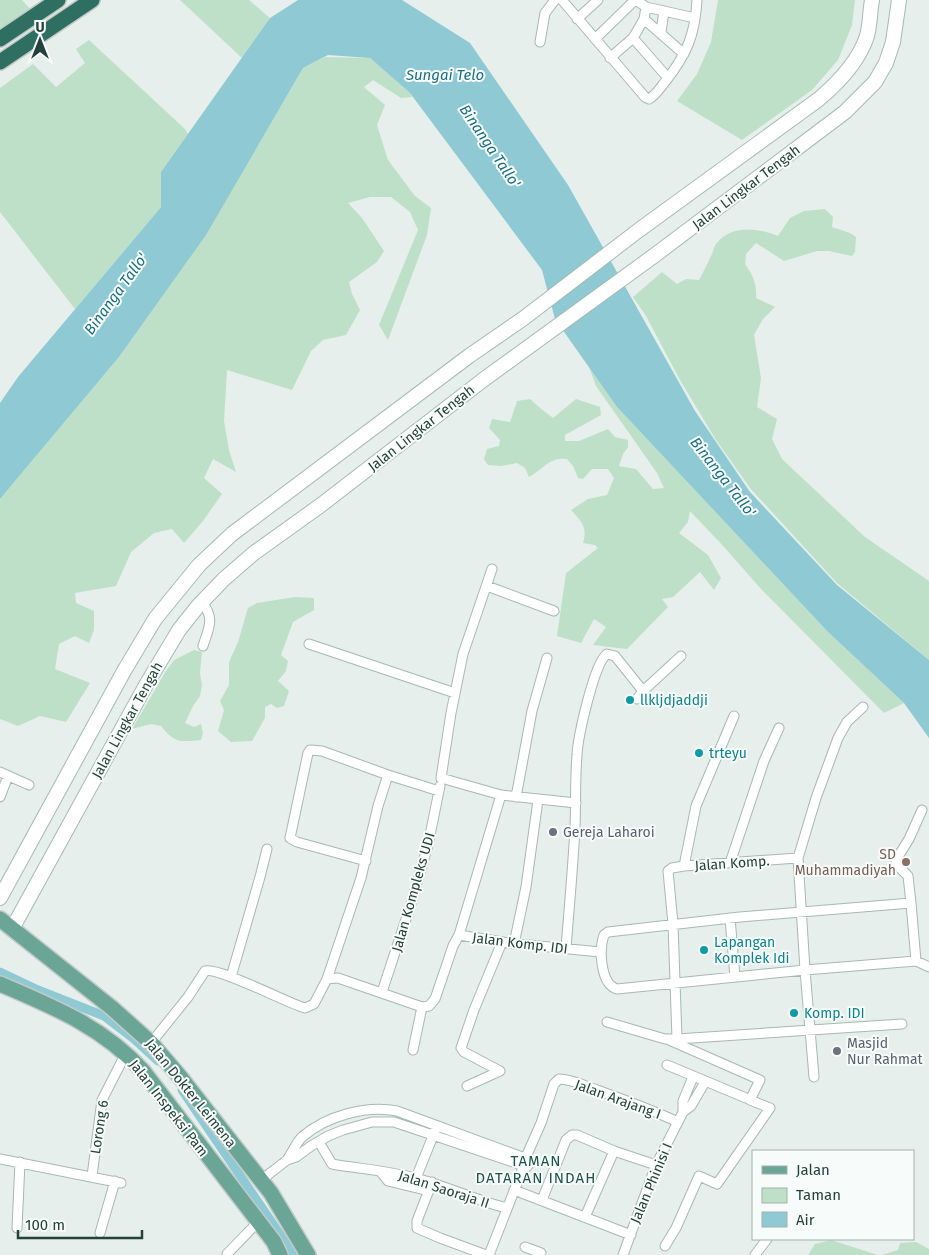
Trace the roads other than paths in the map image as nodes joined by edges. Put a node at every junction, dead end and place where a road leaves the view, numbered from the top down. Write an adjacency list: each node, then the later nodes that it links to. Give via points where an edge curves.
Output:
1 (58, 0): 17 (highway)
2 (92, 0): 22 (highway)
3 (555, 0): 19 (street, via 545,14)
4 (562, 0): 13 (street)
5 (598, 0): 13 (street)
6 (635, 0): 10 (street); 18 (street)
7 (697, 0): 12 (street)
8 (872, 0): 54 (main road, Jalan Lingkar Tengah, via 867,35 859,54 838,83 819,99 469,356 232,534 198,565 155,619)
9 (898, 0): 26 (main road, Jalan Lingkar Tengah, via 893,42 886,63 875,82 845,112 254,553)
10 (646, 7): 11 (street); 14 (street)
11 (664, 11): 12 (street); 15 (street)
12 (696, 18): 20 (street)
13 (577, 19): 18 (street)
14 (644, 19): 15 (street); 16 (street)
15 (660, 32): 20 (street)
16 (633, 38): 21 (street); 23 (street)
17 (0, 39)
18 (595, 39): 21 (street)
19 (540, 42)
20 (684, 54): 23 (street)
21 (610, 58): 23 (street, via 647,98 654,96)
22 (0, 62)
23 (668, 78)
24 (492, 569): 25 (street, Jalan Kompleks UDI)
25 (487, 586): 27 (street); 33 (street, Jalan Kompleks UDI, via 463,654)
26 (202, 602): 29 (street, via 209,612 210,621); 60 (main road, Jalan Lingkar Tengah, via 179,630 146,685)
27 (554, 610)
28 (309, 644): 33 (street)
29 (203, 646)
30 (681, 656): 32 (street)
31 (547, 658): 45 (street, via 532,711)
32 (643, 691): 34 (street); 47 (street, via 615,656 607,654 600,660 579,737)
33 (455, 693): 40 (street, Jalan Kompleks UDI)
34 (637, 700)
35 (863, 708): 50 (street, via 847,722 838,738)
36 (734, 716): 53 (street, via 696,806)
37 (779, 728): 52 (street, via 764,761)
38 (4, 774): 41 (street); 44 (street)
39 (388, 775): 42 (street); 51 (street); 51 (street, via 322,751 310,750 308,753 290,838)
40 (442, 778): 42 (street, Jalan Kompleks UDI); 43 (street)
41 (29, 785)
42 (439, 791): 74 (street, Jalan Kompleks UDI, via 428,845)
43 (501, 795): 45 (street); 61 (street)
44 (0, 797)
45 (516, 797): 46 (street)
46 (538, 800): 47 (street); 63 (street)
47 (576, 803): 64 (street)
48 (922, 810): 55 (street, via 896,860 908,876)
49 (267, 849): 69 (street)
50 (798, 858): 52 (street, Jalan Komp.); 56 (street)
51 (366, 861): 71 (street)
52 (730, 863): 53 (street, Jalan Komp.)
53 (684, 866): 59 (street, Jalan Komp., via 668,871)
54 (0, 898)
55 (911, 903): 56 (street); 66 (street)
56 (802, 911): 57 (street); 68 (street)
57 (730, 918): 59 (street); 70 (street)
58 (0, 919): 60 (main road, Jalan Dokter Leimena)
59 (673, 924): 65 (street, via 606,933); 73 (street, Jalan Komp.)
60 (12, 929): 80 (main road, Jalan Dokter Leimena)
61 (459, 936): 62 (street, Jalan Komp. IDI); 75 (street, Jalan Komp. IDI, via 435,999 429,1006)
62 (502, 942): 63 (street, Jalan Komp. IDI); 87 (street, via 461,1048 500,1072)
63 (514, 944): 64 (street, Jalan Komp. IDI)
64 (566, 949): 65 (street, Jalan Komp. IDI)
65 (600, 952): 73 (street, via 607,982 614,989)
66 (916, 960): 67 (street); 68 (street)
67 (929, 966)
68 (805, 970): 70 (street); 78 (street)
69 (231, 977): 71 (street, via 304,1008 314,1004); 80 (street, via 214,970 205,971)
70 (735, 977): 73 (street)
71 (326, 979): 74 (street, via 338,978)
72 (0, 984): 82 (main road, Jalan Inspeksi Pam, via 72,1017)
73 (676, 984): 79 (street, Jalan Komp.)
74 (382, 992): 75 (street)
75 (422, 1007): 81 (street)
76 (607, 1022): 79 (street)
77 (902, 1024): 78 (street)
78 (811, 1030): 79 (street); 85 (street)
79 (673, 1039): 117 (street, via 760,1080 750,1100 770,1108 717,1184 699,1176)
80 (151, 1043): 105 (main road, Jalan Dokter Leimena)
81 (413, 1050)
82 (126, 1053): 103 (street, Lorong 6, via 102,1100); 112 (main road, Jalan Inspeksi Pam)
83 (667, 1065): 84 (street)
84 (693, 1077): 86 (street); 90 (street, Jalan Phinisi I, via 683,1101)
85 (814, 1077)
86 (705, 1082): 88 (street); 90 (street, Jalan Phinisi I, via 691,1106)
87 (468, 1086)
88 (746, 1098)
89 (393, 1110): 91 (street); 93 (street); 98 (street, via 364,1111 319,1126 302,1138)
90 (683, 1112): 92 (street, Jalan Phinisi I)
91 (390, 1121): 94 (street); 95 (street, via 343,1130)
92 (678, 1122): 100 (street, Jalan Arajang I, via 566,1079 558,1080); 101 (street, Jalan Phinisi I)
93 (437, 1126): 94 (street); 100 (street)
94 (433, 1135): 100 (street); 104 (street)
95 (319, 1142): 98 (street); 102 (street, Jalan Saoraja II, via 332,1164)
96 (614, 1151): 101 (street); 108 (street, via 577,1135 570,1136); 111 (street)
97 (0, 1159): 99 (street)
98 (287, 1160): 105 (street)
99 (20, 1162): 103 (street); 113 (street)
100 (523, 1162): 107 (street)
101 (656, 1165): 115 (street, Jalan Phinisi I)
102 (381, 1172): 104 (street, Jalan Saoraja II); 106 (street, Jalan Saoraja II, via 388,1181)
103 (92, 1176): 114 (street, via 118,1182)
104 (416, 1178): 106 (street, Jalan Saoraja II)
105 (260, 1181): 109 (main road, Jalan Dokter Leimena)
106 (430, 1187): 110 (street, Jalan Saoraja II); 123 (street, via 417,1228)
107 (514, 1190): 108 (street); 110 (street)
108 (542, 1200): 111 (street)
109 (280, 1208): 112 (main road); 122 (main road, Jalan Dokter Leimena)
110 (507, 1208): 123 (street)
111 (585, 1217): 115 (street)
112 (258, 1222): 119 (street); 121 (main road, Jalan Inspeksi Pam)
113 (17, 1228)
114 (100, 1233)
115 (630, 1234): 124 (street, Jalan Phinisi I)
116 (766, 1240): 125 (street)
117 (665, 1246)
118 (525, 1247): 120 (street)
119 (227, 1254)
120 (543, 1254)
121 (280, 1255)
122 (308, 1255)
123 (487, 1255)
124 (623, 1255)
125 (755, 1255)

